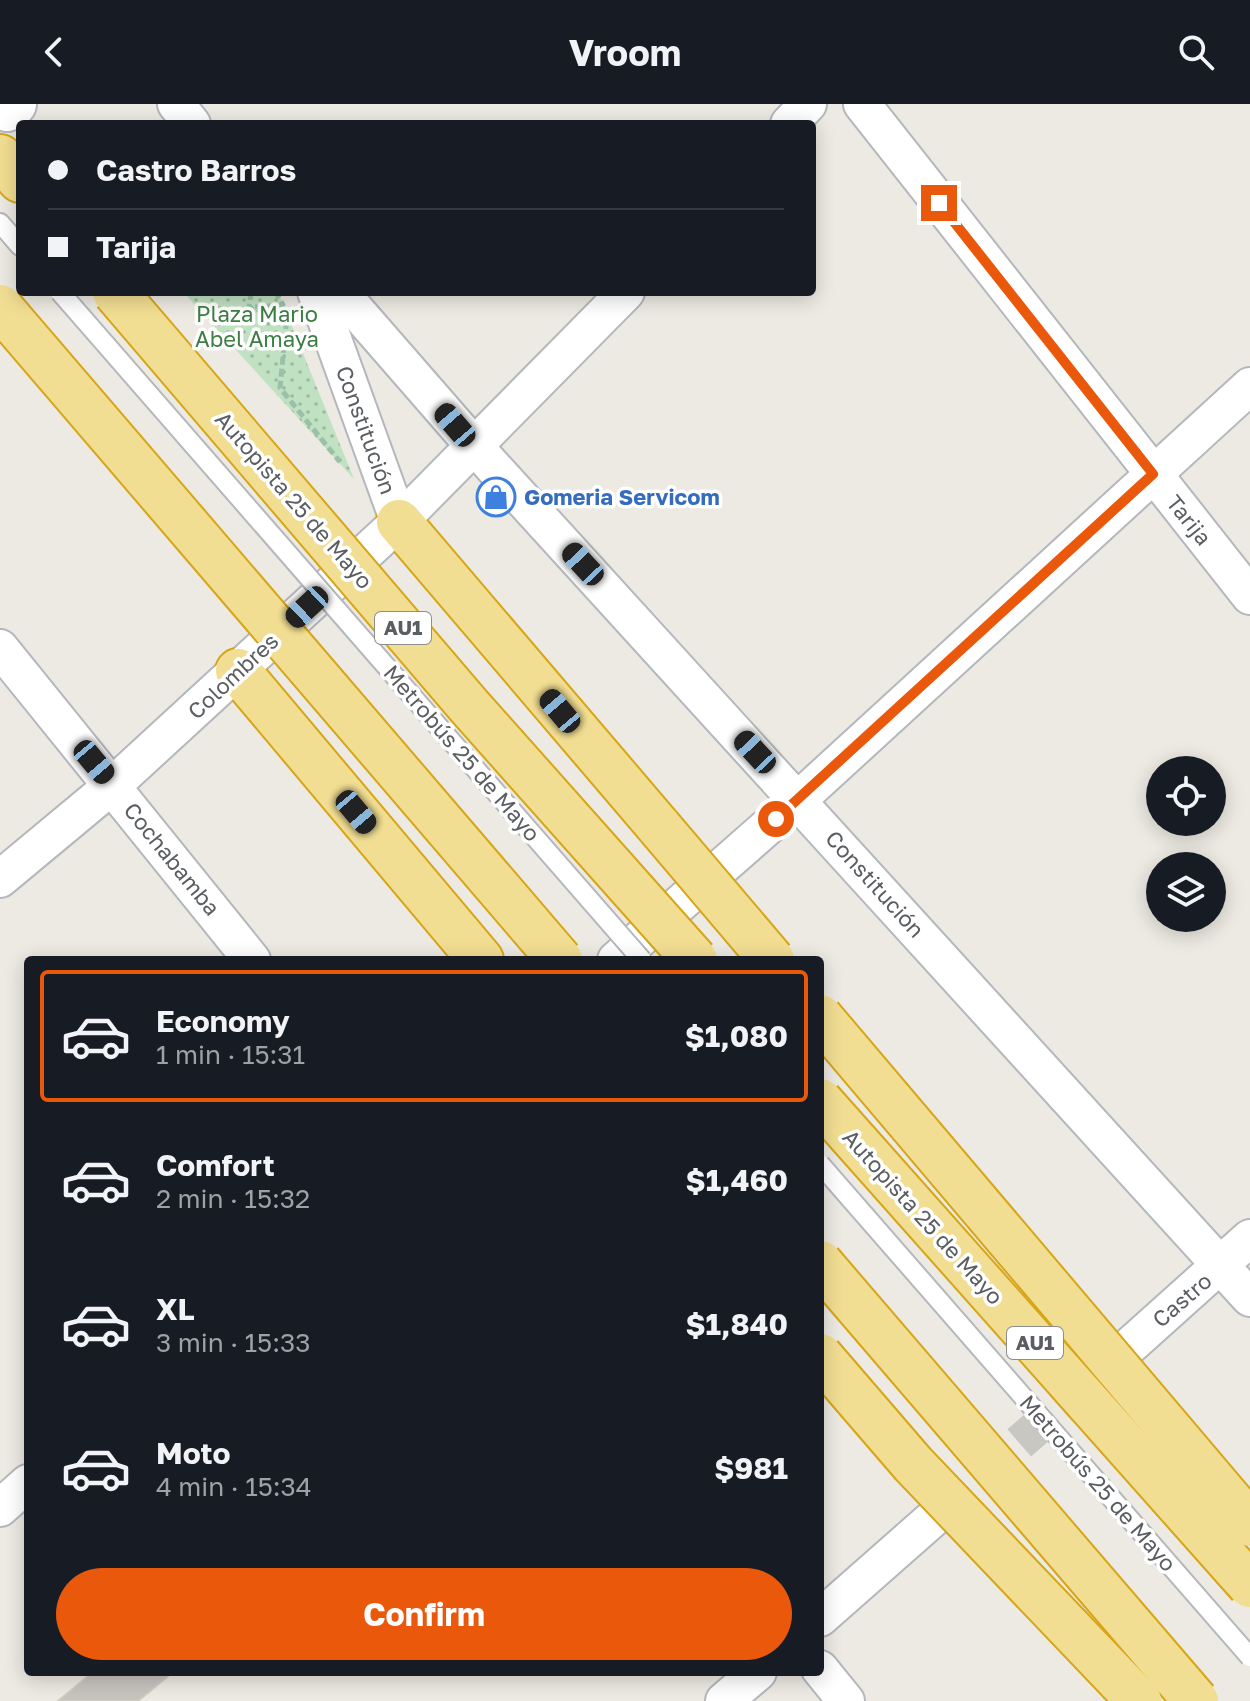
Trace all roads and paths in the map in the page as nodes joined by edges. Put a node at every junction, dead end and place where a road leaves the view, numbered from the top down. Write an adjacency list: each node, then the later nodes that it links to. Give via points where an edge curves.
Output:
1 (176, 104): 4 (street)
2 (808, 104): 5 (street)
3 (862, 104): 22 (street, Tarija)
4 (189, 120)
5 (793, 120)
6 (0, 157): 7 (highway)
7 (16, 175)
8 (0, 223): 9 (lane)
9 (16, 241)
10 (63, 296): 34 (lane, Metrobús 25 de Mayo, bridge)
11 (118, 296): 35 (highway, Autopista 25 de Mayo / AU1, bridge, via 469,706)
12 (250, 296): 18 (path)
13 (278, 296): 18 (path, via 283,305)
14 (317, 296): 23 (street, Constitución)
15 (343, 296): 20 (street, Constitución)
16 (622, 296): 20 (street, Colombres)
17 (0, 307): 32 (highway, bridge)
18 (249, 308): 21 (path, via 287,316 280,388)
19 (1250, 386): 22 (street)
20 (475, 447): 23 (street, Colombres); 28 (street, Constitución)
21 (345, 467)
22 (1153, 474): 24 (street, Tarija); 28 (street)
23 (399, 522): 26 (street, Colombres); 36 (highway, bridge)
24 (1250, 596)
25 (0, 648): 27 (street, Cochabamba)
26 (238, 671): 27 (street, Colombres); 31 (highway)
27 (113, 785): 29 (street, Colombres); 30 (street, Cochabamba)
28 (799, 799): 33 (street); 41 (street, Constitución)
29 (0, 879)
30 (249, 956)
31 (478, 956)
32 (557, 956)
33 (621, 956)
34 (639, 956)
35 (691, 956)
36 (769, 956)
37 (824, 1022): 49 (highway, bridge)
38 (824, 1106): 50 (highway, Autopista 25 de Mayo / AU1, bridge)
39 (824, 1169): 52 (lane, Metrobús 25 de Mayo, bridge)
40 (1250, 1238): 41 (street, Castro)
41 (1222, 1265): 43 (street, Constitución); 44 (street, Castro)
42 (824, 1268): 58 (highway, bridge)
43 (1250, 1298)
44 (1114, 1360)
45 (824, 1361): 57 (highway, bridge, via 913,1464)
46 (24, 1487): 47 (street)
47 (0, 1508)
48 (938, 1514): 51 (street)
49 (1250, 1524)
50 (1250, 1585)
51 (824, 1614)
52 (1250, 1657)
53 (824, 1674): 56 (street)
54 (753, 1676): 55 (street)
55 (724, 1701)
56 (846, 1701)
57 (1139, 1701)
58 (1196, 1701)

